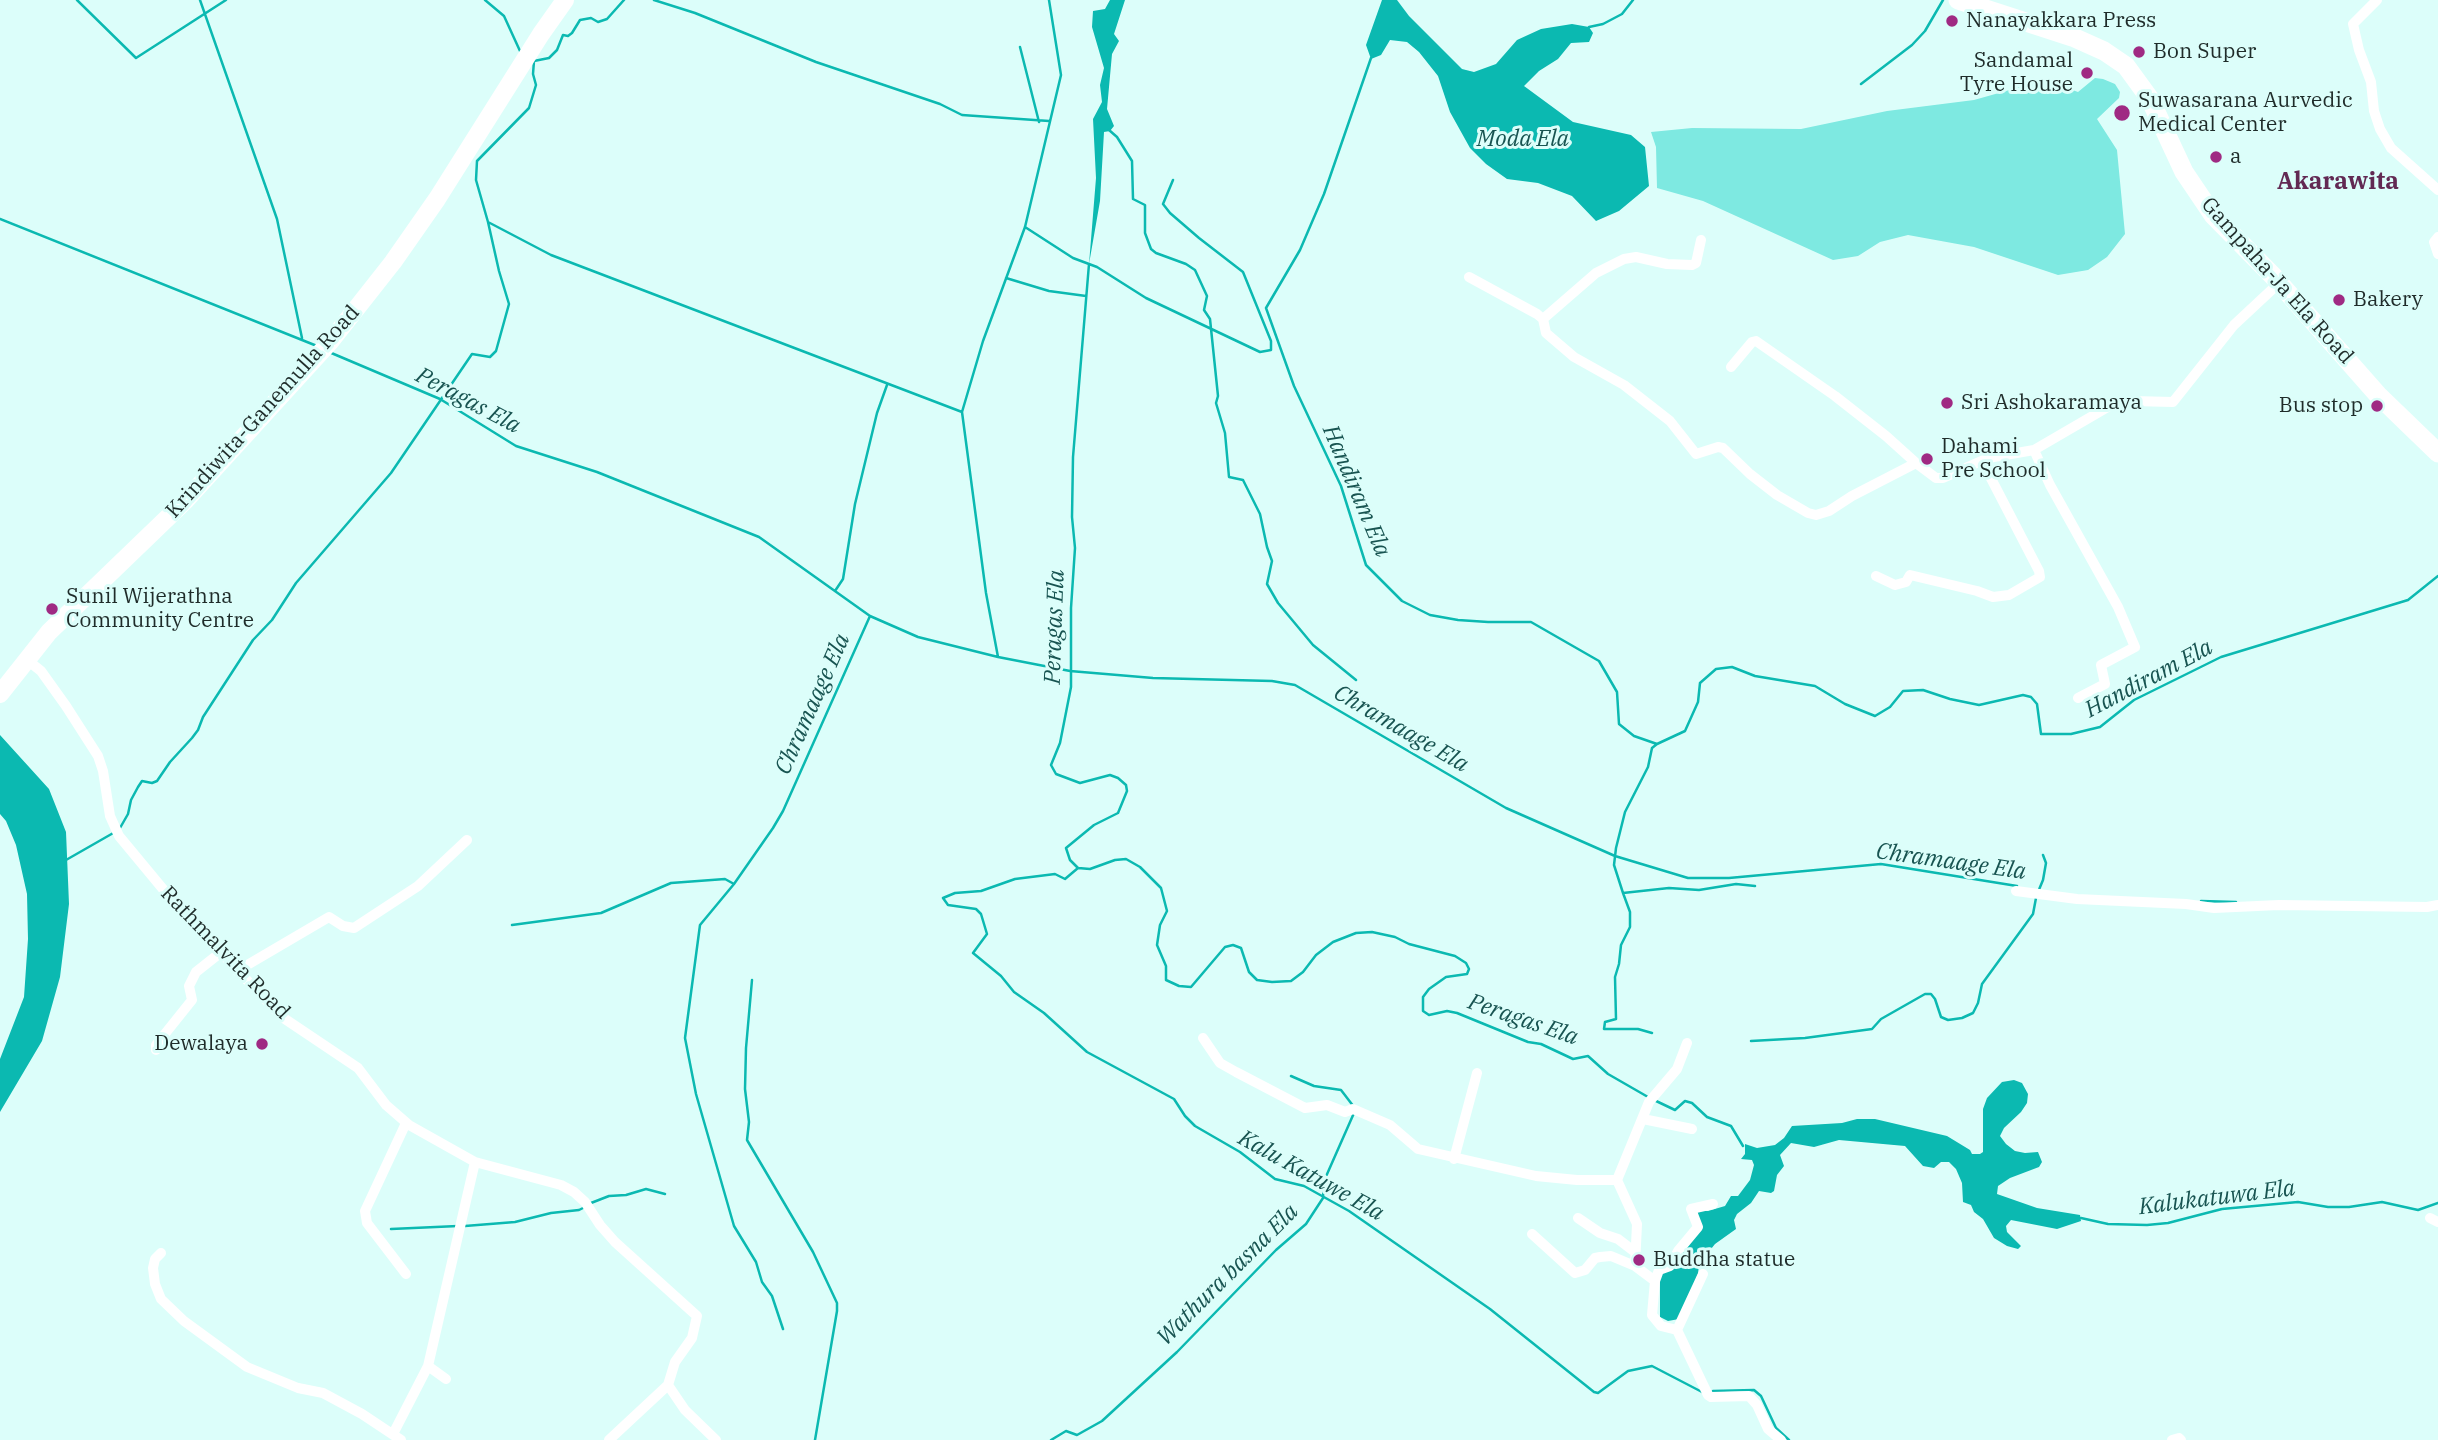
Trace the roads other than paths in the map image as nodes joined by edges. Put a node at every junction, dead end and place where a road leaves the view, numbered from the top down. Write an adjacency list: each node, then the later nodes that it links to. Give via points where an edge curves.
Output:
1 (565, 0): 17 (main road, Krindiwita-Ganemulla Road, via 437,199 326,347 186,500)
2 (1958, 0): 9 (highway, Gampaha-Ja Ela Road, via 2075,38 2126,66 2150,99 2184,172 2213,215)
3 (2377, 0): 4 (street, via 2353,24 2371,82 2374,111 2391,148)
4 (2438, 190)
5 (2438, 237): 7 (street, via 2434,243)
6 (1701, 240): 10 (street, via 1696,263 1624,259 1596,273)
7 (2438, 254)
8 (1469, 277): 10 (street)
9 (2279, 283): 12 (street, via 2234,325 2173,402 2113,404); 13 (highway, Gampaha-Ja Ela Road, via 2378,395)
10 (1543, 320): 15 (street, via 1546,333 1574,357 1624,384 1670,421 1696,454 1723,448 1749,474 1808,513 1829,511)
11 (1731, 367): 15 (street, via 1756,341 1845,404)
12 (2034, 450): 14 (street); 19 (street, via 2135,648 2101,666 2105,684)
13 (2438, 453)
14 (1982, 461): 15 (street, via 1936,478); 16 (street, via 2039,578 1993,597 1909,575 1906,582 1895,584)
15 (1916, 463)
16 (1876, 576)
17 (26, 659): 18 (main road, Krindiwita-Ganemulla Road); 23 (street, Rathmalvita Road, via 41,671 98,756 117,833)
18 (0, 694)
19 (2078, 698)
20 (467, 840): 24 (street, via 418,886 354,928 329,916)
21 (2016, 891): 22 (street, via 2214,908)
22 (2438, 905)
23 (219, 953): 24 (street, Rathmalvita Road); 27 (street, via 196,972 189,986 192,1000)
24 (237, 971): 30 (street, Rathmalvita Road, via 282,1017 358,1068)
25 (1203, 1038): 32 (street, via 1220,1063 1305,1108 1327,1105 1354,1111 1390,1125 1418,1149)
26 (1686, 1044): 29 (street, via 1677,1069 1651,1099)
27 (156, 1051)
28 (1478, 1073): 32 (street)
29 (1643, 1119): 31 (street); 34 (street)
30 (406, 1123): 33 (street, Rathmalvita Road); 41 (street, via 365,1211 367,1223)
31 (1692, 1129)
32 (1454, 1159): 34 (street, via 1536,1176)
33 (475, 1162): 45 (street); 47 (street, Rathmalvita Road, via 574,1192 615,1242 685,1304 698,1320)
34 (1617, 1180): 38 (street, via 1637,1224)
35 (1713, 1204): 43 (street, via 1691,1209 1698,1227 1670,1266 1659,1270)
36 (1578, 1218): 38 (street)
37 (1532, 1234): 40 (street, via 1575,1273 1600,1257 1611,1256)
38 (1635, 1252): 40 (street)
39 (161, 1253): 48 (street, via 153,1268 155,1284 161,1299 184,1321 247,1367 298,1388 323,1392)
40 (1635, 1266): 43 (street)
41 (406, 1274)
42 (1703, 1274): 44 (street)
43 (1655, 1281): 44 (street, via 1652,1315 1661,1326)
44 (1677, 1330): 51 (street, via 1708,1395 1749,1396 1768,1429)
45 (428, 1366): 46 (street); 48 (street)
46 (446, 1379)
47 (668, 1385): 49 (street); 50 (street, via 685,1410)
48 (397, 1437)
49 (609, 1440)
50 (716, 1440)
51 (1781, 1440)
52 (2172, 1440): 53 (street)
53 (2181, 1440)

